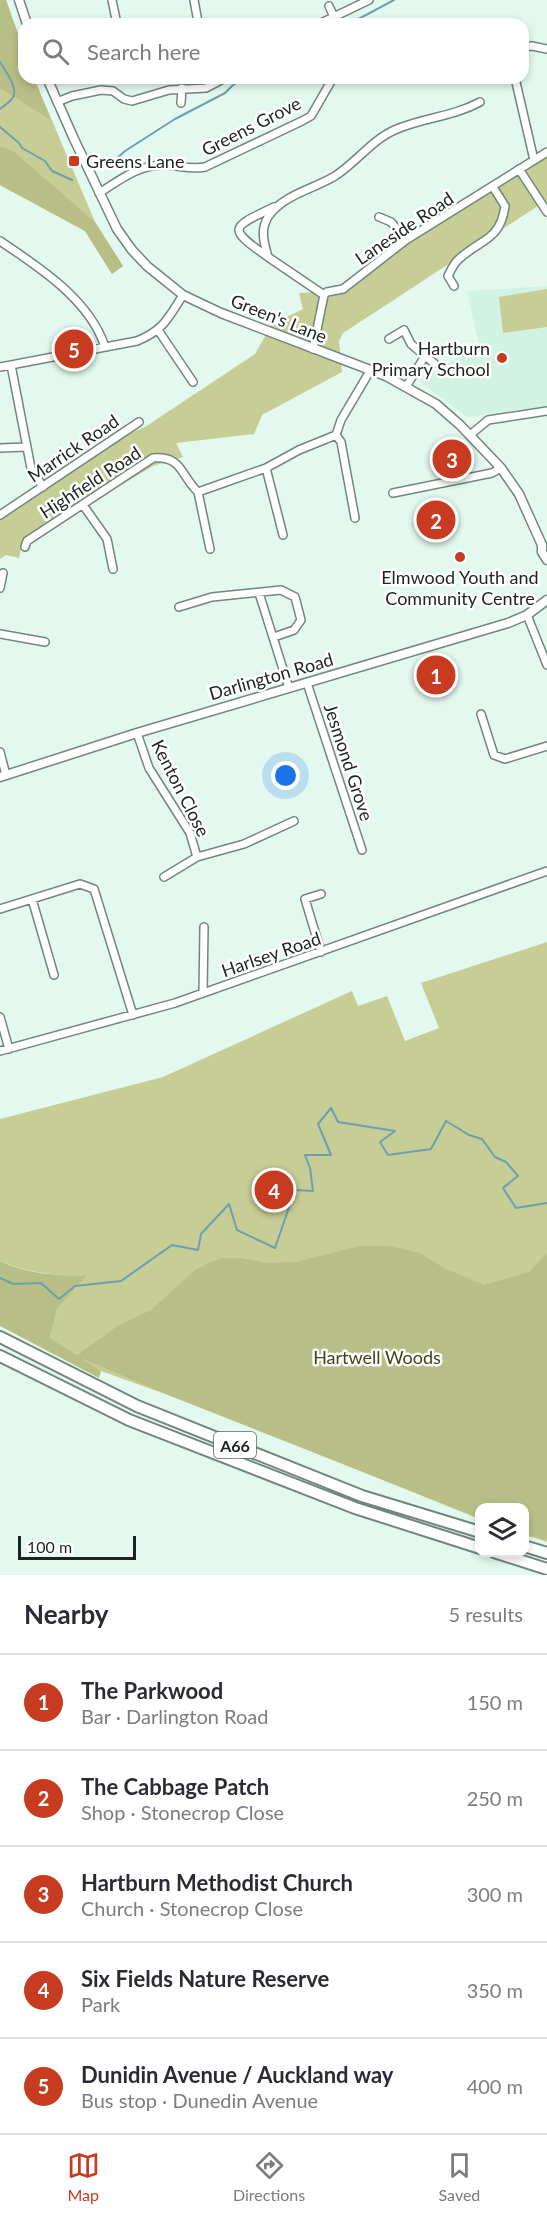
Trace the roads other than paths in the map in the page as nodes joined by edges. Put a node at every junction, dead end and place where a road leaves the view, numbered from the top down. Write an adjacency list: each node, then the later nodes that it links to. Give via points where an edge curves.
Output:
1 (19, 0): 7 (street)
2 (112, 0): 8 (street)
3 (194, 0): 9 (street)
4 (369, 0): 6 (street)
5 (329, 6): 6 (street)
6 (334, 17)
7 (25, 18)
8 (116, 18)
9 (197, 18)
10 (529, 46): 11 (street)
11 (547, 49)
12 (50, 84): 17 (street, Green's Lane)
13 (214, 84): 16 (street, via 206,88)
14 (329, 84): 24 (street, Greens Grove, via 310,116 300,117 205,167 142,168)
15 (516, 84): 21 (street)
16 (182, 88): 17 (street, via 132,100 101,90); 19 (street)
17 (57, 102): 24 (street, Green's Lane)
18 (480, 102): 25 (street, via 452,115 396,129 334,176)
19 (181, 103)
20 (547, 152): 21 (street, Laneside Road)
21 (534, 160): 22 (street, Laneside Road)
22 (519, 169): 23 (street, Laneside Road); 26 (street)
23 (493, 187): 28 (street, Laneside Road); 32 (street, via 505,206 499,228 457,260)
24 (99, 193): 34 (street, Green's Lane, via 132,250)
25 (276, 206): 30 (street, via 263,231); 30 (street, via 244,221 239,232 241,238)
26 (546, 207)
27 (379, 217): 28 (street, via 391,222)
28 (406, 240): 35 (street, Laneside Road, via 343,289)
29 (0, 241): 38 (street, via 75,300 101,333)
30 (268, 257): 35 (street)
31 (440, 274): 32 (street)
32 (448, 276): 33 (street)
33 (454, 286)
34 (183, 294): 36 (street); 39 (street, Green's Lane)
35 (324, 295): 39 (street)
36 (158, 330): 38 (street, via 137,341); 45 (street)
37 (389, 339): 40 (street, via 404,330 411,344)
38 (105, 347): 42 (street)
39 (313, 349): 44 (street, Green's Lane)
40 (425, 356): 41 (street); 46 (street)
41 (434, 363)
42 (11, 365): 43 (street); 51 (street)
43 (0, 367)
44 (370, 371): 46 (street, Green's Lane); 49 (street)
45 (193, 382)
46 (406, 387): 50 (street, Green's Lane, via 436,404)
47 (547, 411): 50 (street, via 488,420)
48 (136, 426): 55 (street, Marrick Road)
49 (336, 435): 53 (street); 60 (street, via 341,442)
50 (470, 435): 54 (street, Green's Lane)
51 (26, 447): 52 (street); 55 (street, via 31,468)
52 (0, 448)
53 (266, 468): 56 (street); 61 (street)
54 (501, 468): 57 (street); 63 (street, Green's Lane, via 519,494)
55 (43, 487): 59 (street, Marrick Road)
56 (198, 492): 58 (street, Highfield Road, via 178,465 166,458 153,459); 64 (street)
57 (393, 493)
58 (83, 505): 62 (street, Highfield Road, via 27,541); 66 (street, via 107,539)
59 (0, 515)
60 (355, 518)
61 (283, 535)
62 (25, 547)
63 (544, 547): 65 (street, Green's Lane, via 542,552)
64 (210, 549)
65 (547, 560)
66 (112, 569)
67 (3, 573): 68 (street)
68 (0, 588)
69 (260, 593): 71 (street, via 212,597); 74 (street); 74 (street, via 281,590 295,597 301,620 294,630)
70 (547, 600): 72 (street, Darlington Road)
71 (179, 607)
72 (527, 615): 76 (street); 77 (street, Darlington Road)
73 (0, 634): 75 (street)
74 (274, 637): 78 (street)
75 (45, 642)
76 (547, 664)
77 (307, 683): 78 (street, Darlington Road); 85 (street, Jesmond Grove)
78 (289, 688): 80 (street, Darlington Road)
79 (482, 714): 81 (street, via 494,755 505,759)
80 (137, 733): 83 (street, Darlington Road); 86 (street, Kenton Close, via 149,768 190,833)
81 (547, 746)
82 (0, 752): 83 (street)
83 (3, 776)
84 (294, 821): 86 (street, Kenton Close, via 244,844)
85 (362, 850)
86 (197, 857): 88 (street, Kenton Close)
87 (547, 871): 93 (street, Harlsey Road)
88 (164, 878)
89 (321, 894): 93 (street, via 305,899)
90 (32, 899): 91 (street); 94 (street); 96 (street, via 80,884 94,889)
91 (0, 909)
92 (204, 927): 95 (street)
93 (321, 952): 95 (street, Harlsey Road)
94 (54, 975)
95 (203, 993): 96 (street, Harlsey Road)
96 (133, 1015): 98 (street, Harlsey Road)
97 (0, 1017): 98 (street)
98 (9, 1049): 99 (street, Harlsey Road)
99 (0, 1052)
100 (0, 1337): 102 (highway, A66, via 148,1410 362,1496)
101 (0, 1356): 103 (highway, A66, via 129,1420 354,1508)
102 (475, 1530)
103 (475, 1546)
104 (529, 1547): 105 (highway)
105 (547, 1553)
106 (510, 1557): 107 (highway)
107 (547, 1569)

